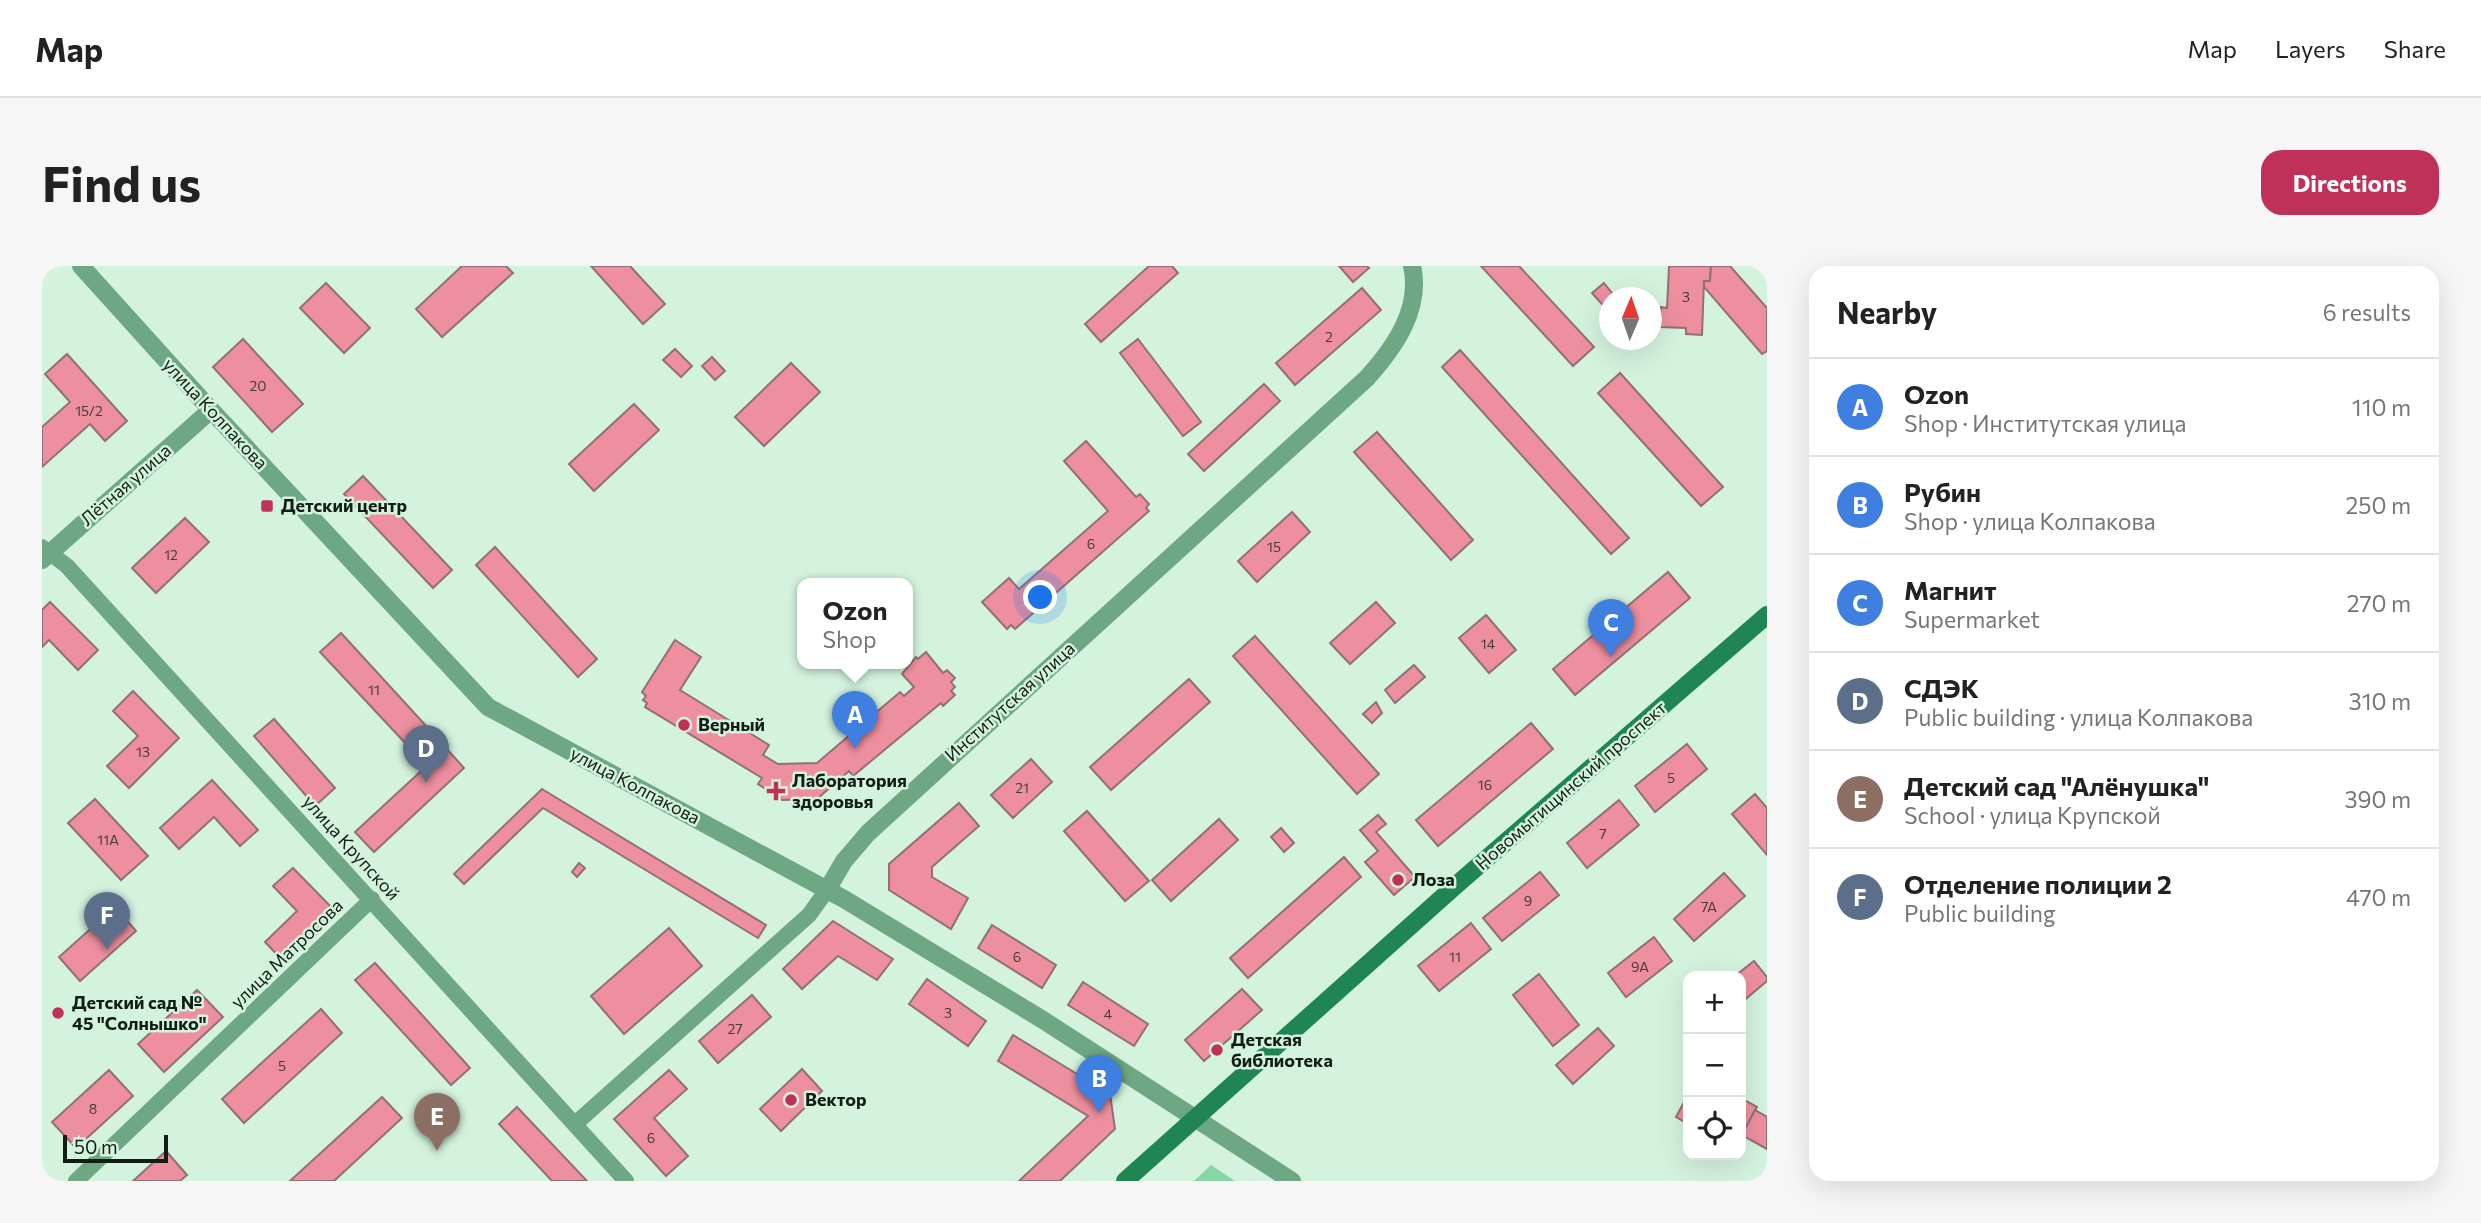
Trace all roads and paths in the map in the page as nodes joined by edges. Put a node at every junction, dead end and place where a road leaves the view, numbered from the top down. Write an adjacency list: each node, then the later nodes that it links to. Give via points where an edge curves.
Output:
1 (81, 266): 3 (street, улица Колпакова)
2 (1412, 266): 6 (street, Институтская улица, via 1414,295 1407,319 1367,378 868,833)
3 (211, 410): 4 (street, Лётная улица); 6 (street, улица Колпакова, via 488,707)
4 (44, 553): 7 (street, улица Крупской, via 67,566)
5 (1767, 615): 8 (main road, Новомытищинский проспект)
6 (827, 890): 8 (street, улица Колпакова); 9 (street, Институтская улица, via 809,915)
7 (372, 899): 9 (street, улица Крупской); 10 (street, улица Матросова)
8 (1195, 1118): 12 (main road, Новомытищинский проспект); 13 (street, улица Колпакова)
9 (575, 1124): 11 (street, улица Крупской)
10 (76, 1181)
11 (626, 1181)
12 (1125, 1181)
13 (1292, 1181)

